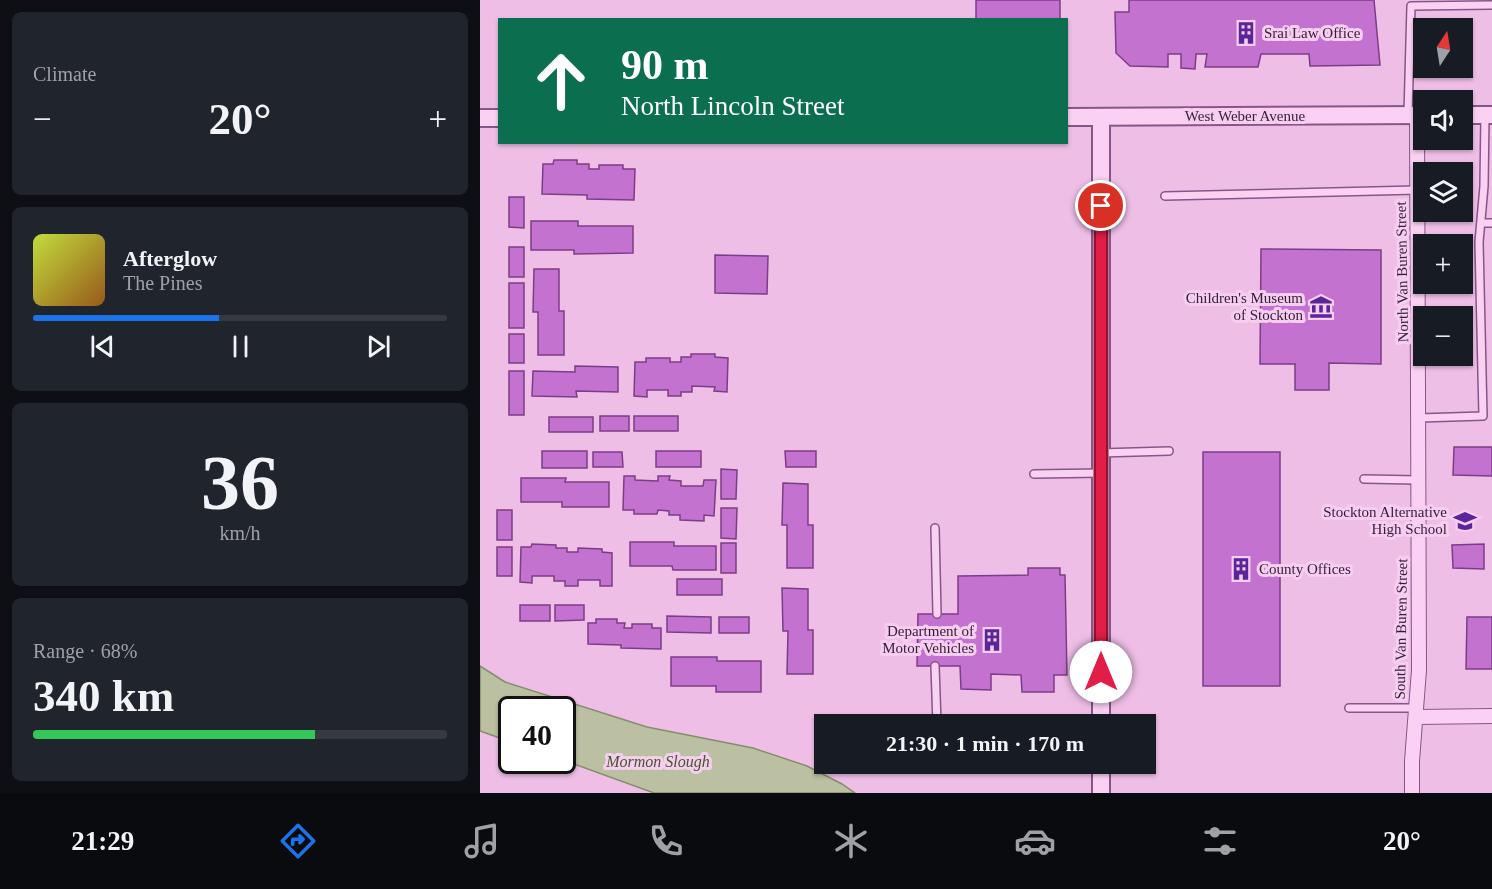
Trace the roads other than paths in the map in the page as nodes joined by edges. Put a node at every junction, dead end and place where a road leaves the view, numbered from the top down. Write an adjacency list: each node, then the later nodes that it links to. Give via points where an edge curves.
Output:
1 (1492, 6): 2 (lane, via 1411,6)
2 (1415, 90)
3 (1413, 115): 6 (street, West Weber Avenue)
4 (1488, 115): 9 (lane)
5 (1068, 117): 6 (street, West Weber Avenue)
6 (1101, 117): 19 (street)
7 (480, 118): 8 (street)
8 (498, 118)
9 (1488, 178): 13 (lane)
10 (1413, 190): 11 (lane)
11 (1165, 196)
12 (1417, 222): 17 (street, North Van Buren Street)
13 (1481, 223): 14 (lane); 15 (lane)
14 (1492, 223)
15 (1484, 416): 16 (lane); 17 (lane)
16 (1492, 416)
17 (1419, 423): 23 (street, South Van Buren Street)
18 (1168, 451): 19 (lane)
19 (1100, 453): 20 (street)
20 (1101, 473): 21 (lane); 30 (street)
21 (1034, 474)
22 (1364, 479): 23 (lane)
23 (1419, 480): 28 (street, South Van Buren Street)
24 (935, 528): 25 (lane)
25 (937, 615)
26 (935, 666): 29 (lane)
27 (1349, 708): 28 (lane)
28 (1416, 712): 31 (street); 34 (street, South Van Buren Street)
29 (937, 714)
30 (1101, 714)
31 (1492, 716)
32 (1101, 774): 33 (street)
33 (1101, 793)
34 (1412, 793)

